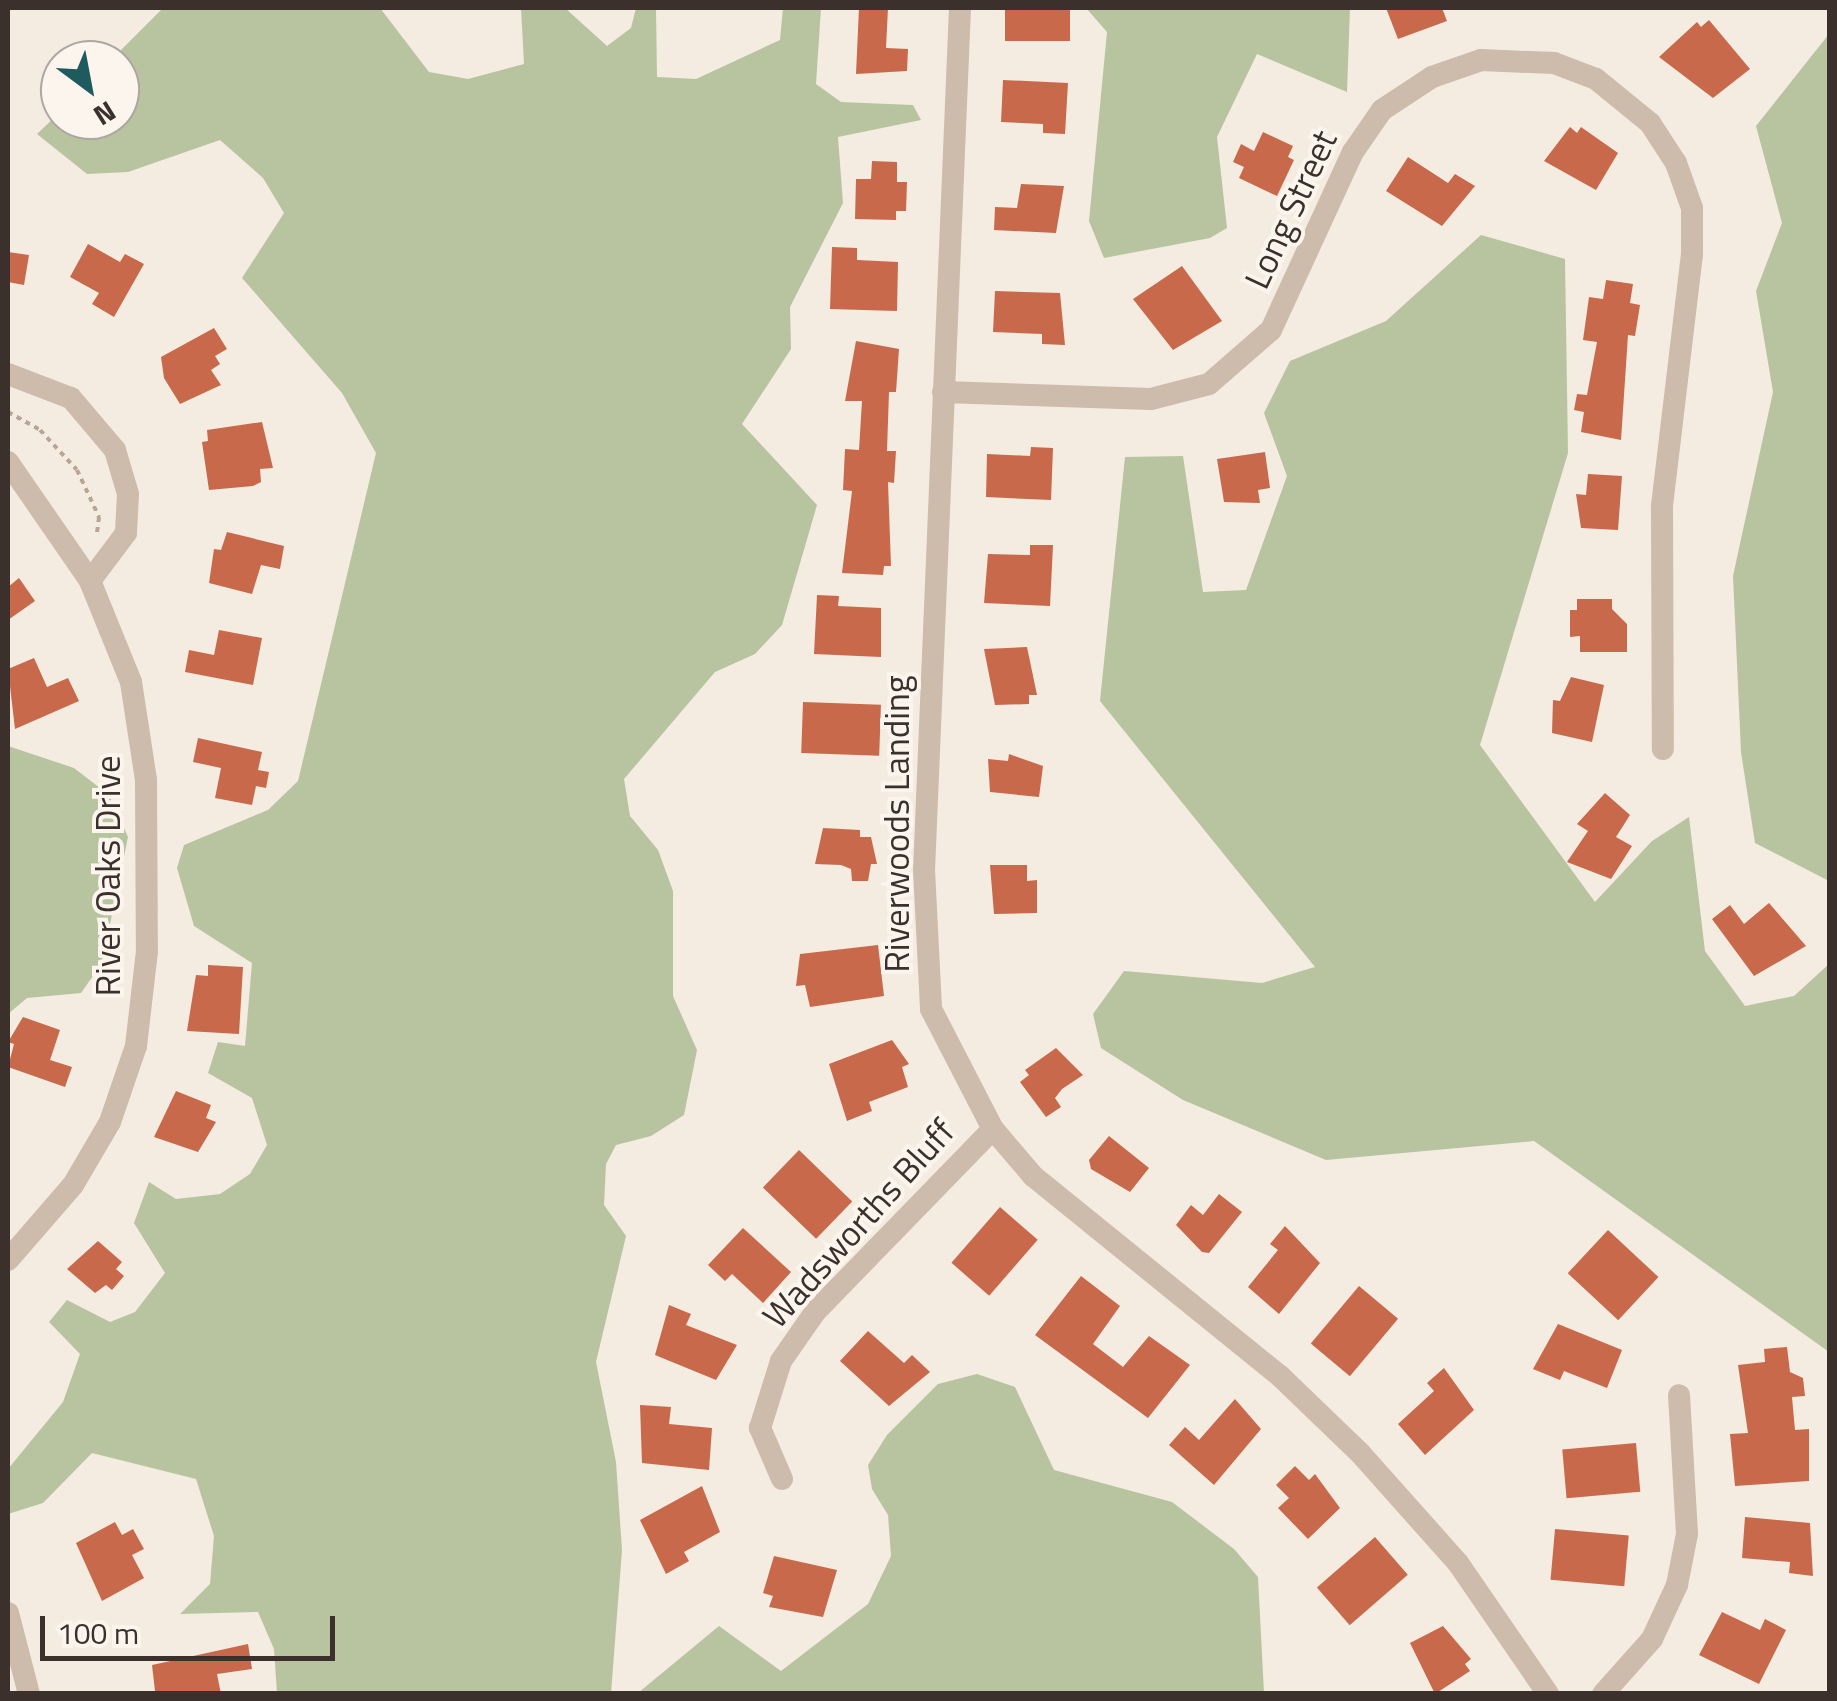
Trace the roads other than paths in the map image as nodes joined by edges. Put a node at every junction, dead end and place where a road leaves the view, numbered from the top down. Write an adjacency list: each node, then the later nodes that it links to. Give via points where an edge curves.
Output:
1 (960, 8): 3 (street, Riverwoods Landing)
2 (8, 374): 5 (street, via 71,398 114,450 129,516 110,560)
3 (942, 392): 6 (street, Long Street, via 1151,399 1209,384 1272,330 1352,152 1382,110 1432,77 1480,60 1554,63 1596,79 1650,122 1676,163 1692,208 1663,488); 7 (street, Riverwoods Landing, via 923,921 931,1009)
4 (8, 462): 5 (street, River Oaks Drive)
5 (90, 581): 8 (street, River Oaks Drive, via 122,654 142,734 146,986 136,1046 110,1122 73,1185)
6 (1662, 749)
7 (993, 1129): 10 (street, Wadsworths Bluff, via 815,1312 781,1361 760,1428); 13 (street, Riverwoods Landing, via 1056,1198 1214,1321 1360,1454 1458,1563)
8 (8, 1260)
9 (1679, 1395): 14 (street, via 1687,1534 1678,1585 1652,1639)
10 (782, 1478)
11 (8, 1613): 12 (street)
12 (29, 1694)
13 (1548, 1694)
14 (1603, 1694)

